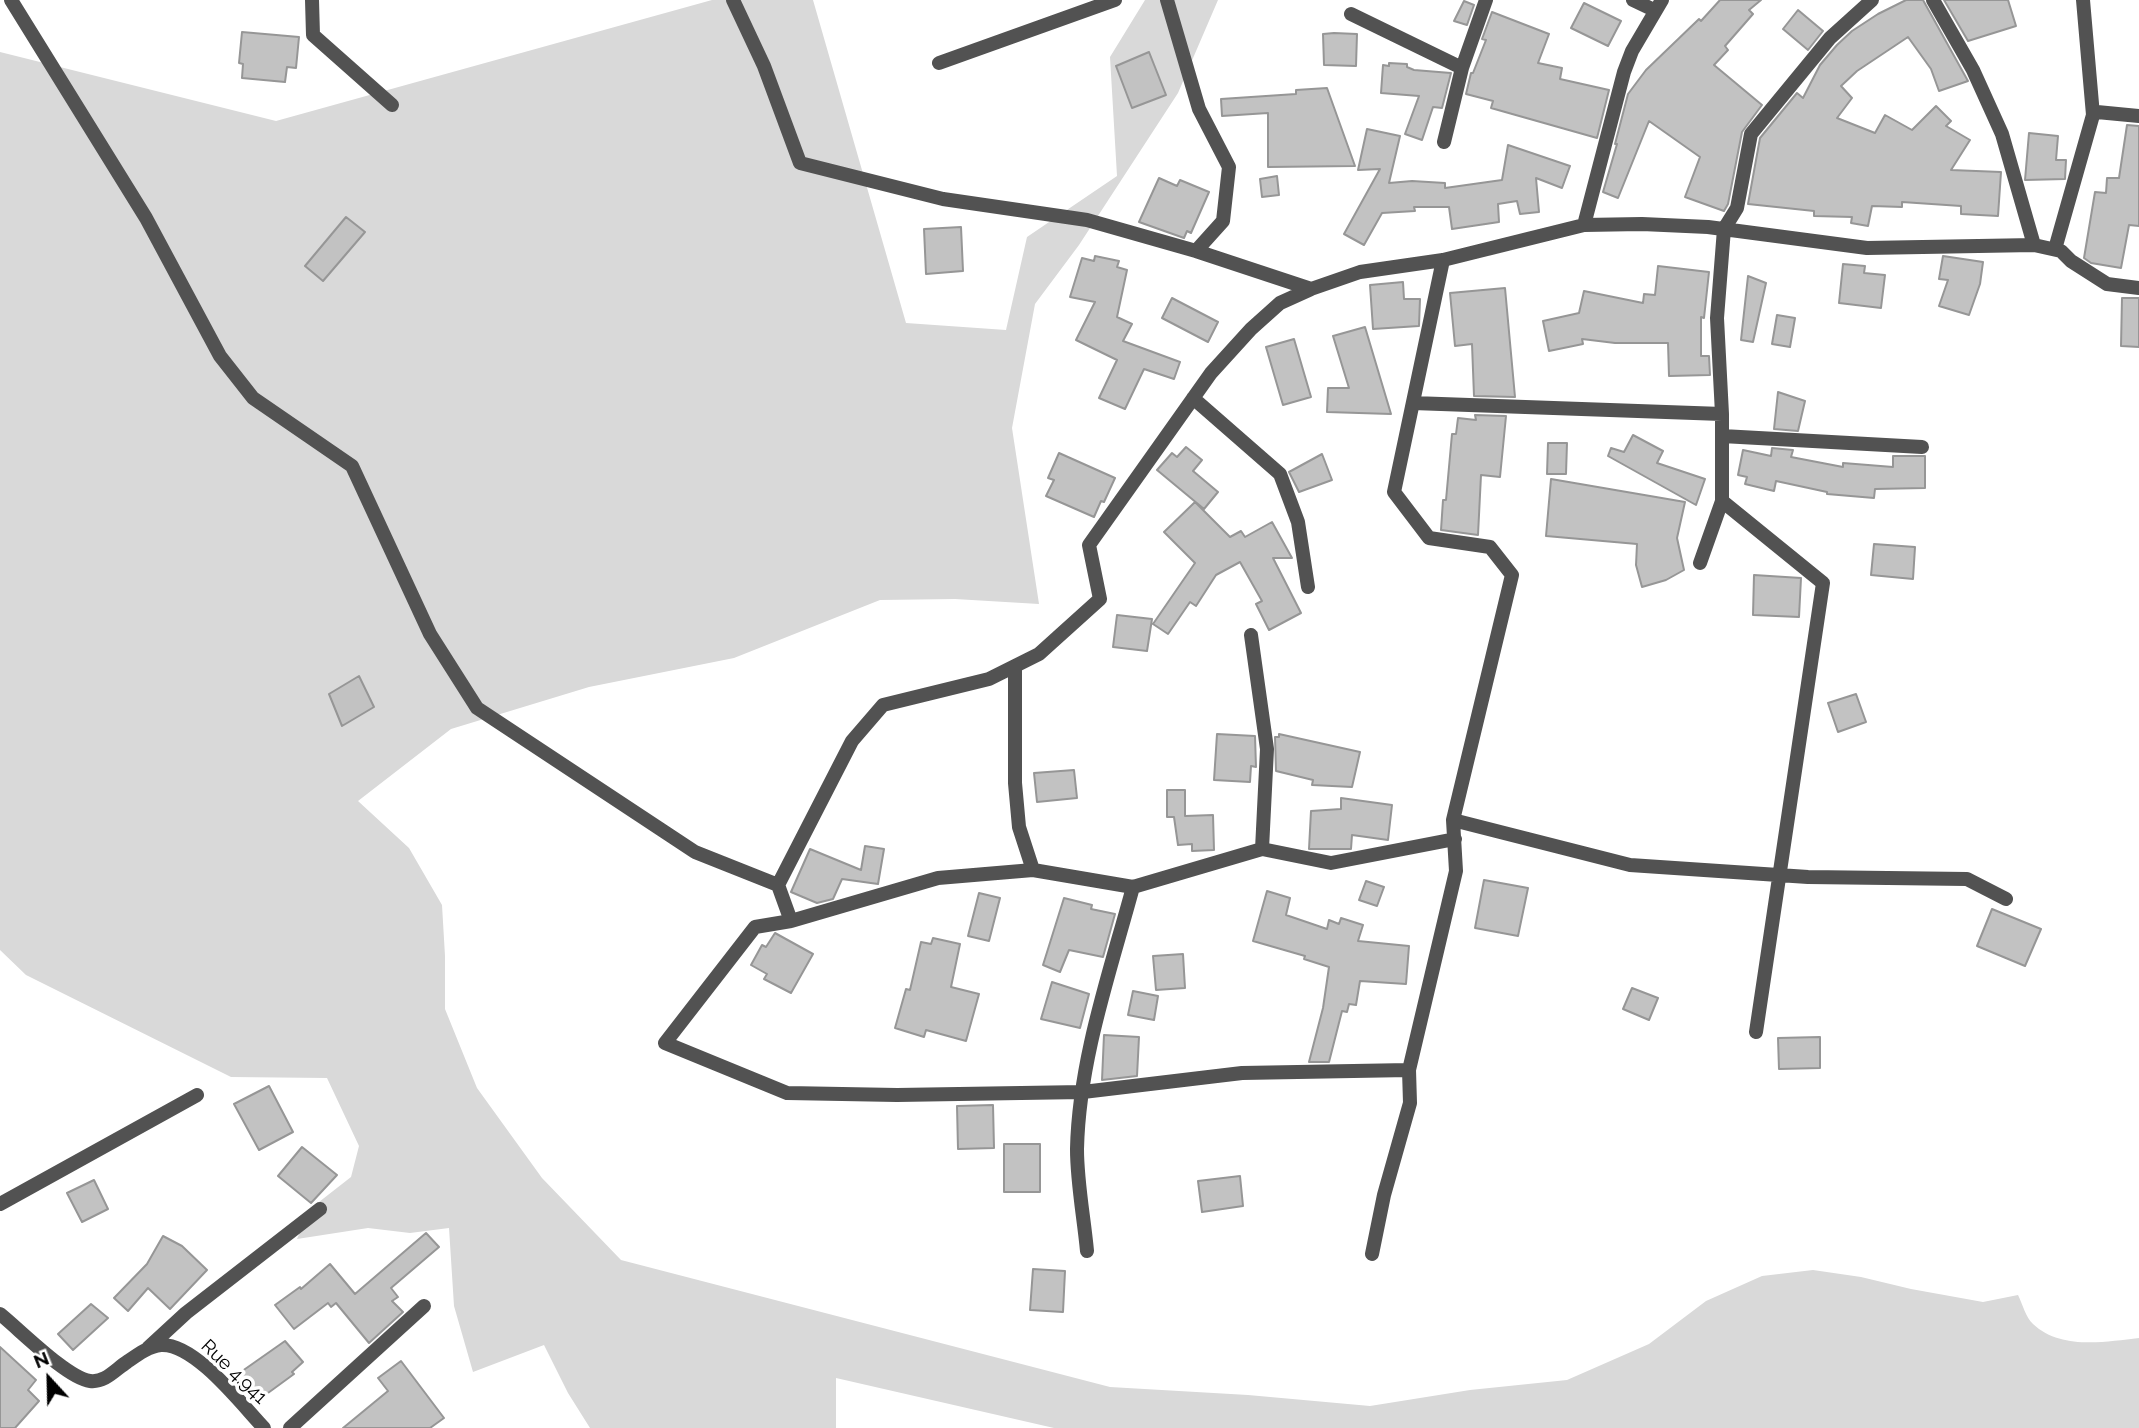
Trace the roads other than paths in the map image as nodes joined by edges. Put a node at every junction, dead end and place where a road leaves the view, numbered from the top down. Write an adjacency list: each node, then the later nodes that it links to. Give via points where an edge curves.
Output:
1 (11, 0): 42 (street, via 146,218 220,356 253,398 352,466 430,634 477,708 695,852)
2 (312, 0): 15 (street, via 313,35)
3 (733, 0): 23 (street, via 764,66 800,163 943,198 1087,220)
4 (1115, 0): 13 (street)
5 (1167, 0): 23 (street, via 1199,109 1229,167 1223,221)
6 (1486, 0): 14 (street)
7 (1633, 0): 11 (street)
8 (1872, 0): 20 (street, via 1830,38 1751,134 1737,208)
9 (1933, 0): 21 (street, via 1973,70 2002,134)
10 (2083, 0): 16 (street)
11 (1658, 5): 19 (street, via 1624,72)
12 (1351, 15): 14 (street)
13 (939, 64)
14 (1462, 68): 18 (street)
15 (392, 105)
16 (2093, 115): 17 (street); 22 (street)
17 (2139, 116)
18 (1444, 142)
19 (1584, 225): 20 (street, via 1642,223); 24 (street)
20 (1724, 229): 21 (street, via 1867,248); 29 (street, via 1717,318)
21 (2034, 245): 22 (street)
22 (2055, 249): 25 (street, via 2107,284)
23 (1196, 251): 26 (street)
24 (1443, 260): 26 (street, via 1360,272); 28 (street)
25 (2139, 288)
26 (1311, 289): 27 (street, via 1280,303 1251,329)
27 (1193, 398): 34 (street, via 1280,474 1298,522); 36 (street, via 1089,545 1100,599 1039,654)
28 (1413, 403): 29 (street); 37 (street, via 1394,492 1429,538 1490,547 1512,575)
29 (1722, 414): 30 (street)
30 (1722, 436): 31 (street); 32 (street)
31 (1922, 447)
32 (1722, 501): 33 (street); 41 (street, via 1823,583)
33 (1700, 563)
34 (1308, 587)
35 (1251, 635): 39 (street, via 1267,749)
36 (1015, 666): 40 (street, via 1015,783 1019,827); 42 (street, via 989,679 883,705 852,741)
37 (1453, 820): 38 (street); 41 (street, via 1630,865)
38 (1455, 839): 39 (street, via 1331,863); 47 (street, via 1456,871)
39 (1262, 849): 43 (street)
40 (1032, 870): 43 (street); 45 (street, via 938,878)
41 (1781, 875): 44 (street, via 1967,879); 46 (street)
42 (778, 885): 45 (street)
43 (1133, 887): 48 (street)
44 (2006, 900)
45 (791, 921): 48 (street, via 755,926 665,1043 787,1093)
46 (1756, 1032)
47 (1409, 1070): 48 (street, via 1242,1073); 53 (street, via 1410,1103)
48 (1083, 1092): 52 (street, via 1077,1150)
49 (197, 1095): 50 (street)
50 (0, 1204)
51 (320, 1209): 56 (street)
52 (1087, 1251)
53 (1372, 1254)
54 (424, 1306): 58 (street)
55 (0, 1314): 56 (street, via 65,1369 90,1381 104,1378)
56 (147, 1349): 57 (street, Rue 4.941, via 160,1345 183,1351 204,1365)
57 (264, 1428)
58 (290, 1428)

